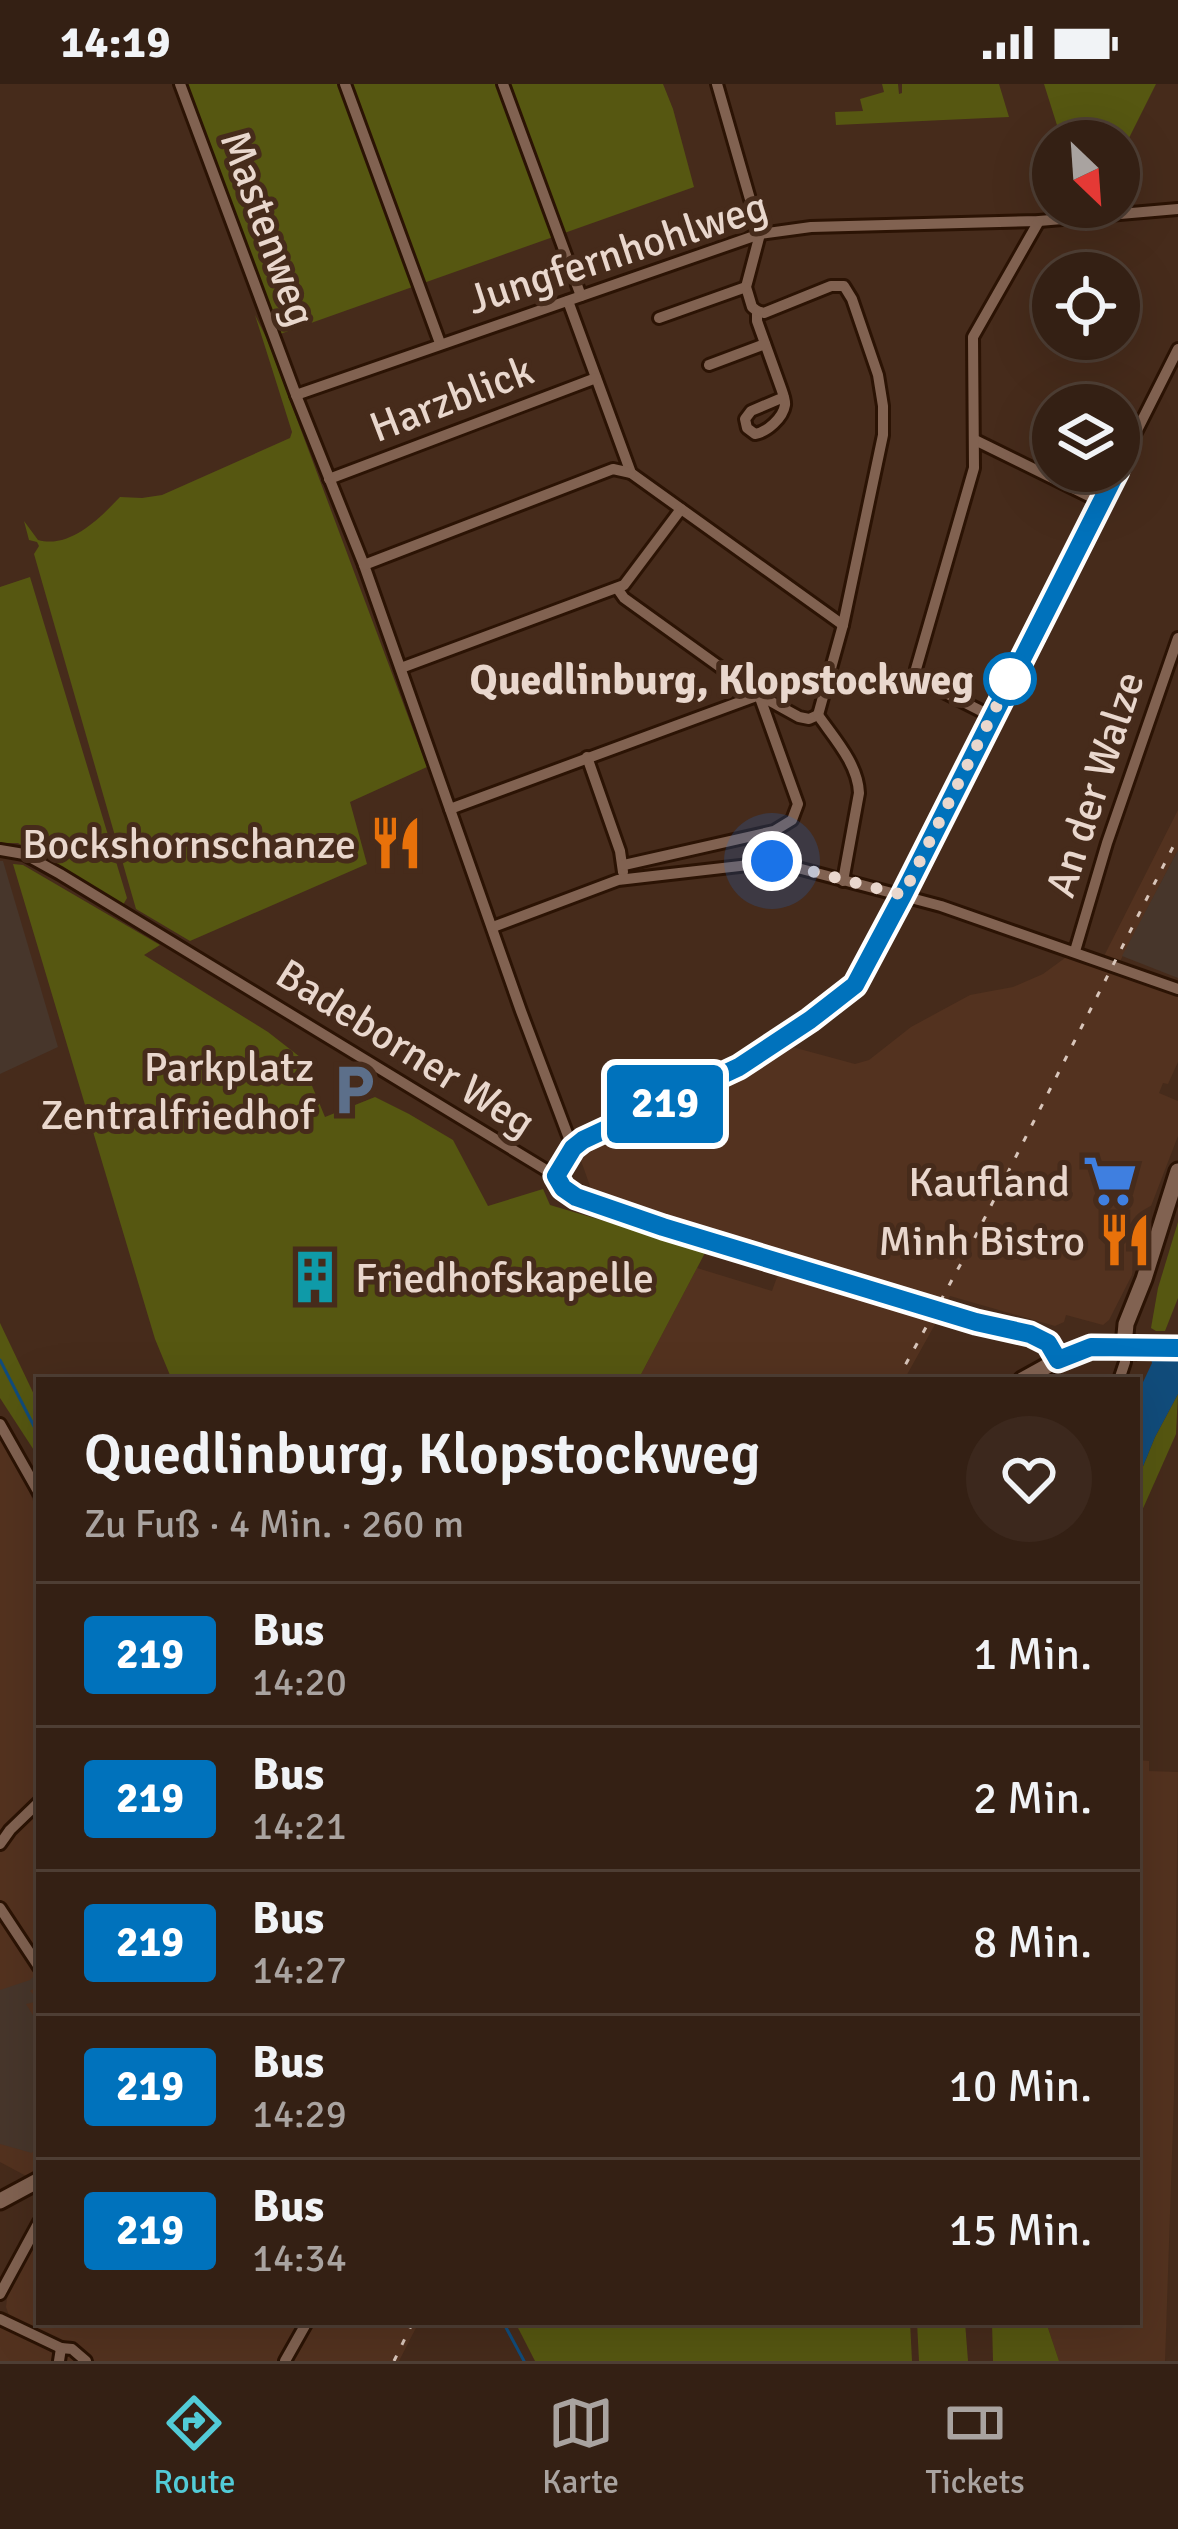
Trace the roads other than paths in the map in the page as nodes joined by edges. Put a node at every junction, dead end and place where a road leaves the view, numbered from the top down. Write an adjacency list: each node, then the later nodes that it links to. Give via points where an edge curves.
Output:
1 (180, 84): 20 (street, Mastenweg)
2 (345, 84): 15 (street)
3 (503, 84): 11 (street)
4 (717, 84): 9 (street)
5 (1178, 209): 6 (street, Jungfernhohlweg)
6 (1140, 212)
7 (1032, 221): 9 (street, Jungfernhohlweg)
8 (1036, 228): 23 (street, via 973,338)
9 (760, 234): 10 (street); 11 (street, Jungfernhohlweg)
10 (746, 287): 13 (street); 14 (street)
11 (581, 296): 12 (street, Jungfernhohlweg)
12 (568, 301): 15 (street, Jungfernhohlweg); 19 (street)
13 (757, 311): 16 (street); 31 (street, via 844,286 878,375 883,435)
14 (659, 318)
15 (440, 343): 20 (street, Jungfernhohlweg)
16 (765, 344): 18 (street); 21 (street)
17 (1178, 349): 22 (street)
18 (710, 365)
19 (596, 378): 24 (street); 25 (street, Harzblick)
20 (296, 395): 25 (street, Mastenweg)
21 (784, 398)
22 (1140, 424)
23 (975, 440): 27 (street); 36 (street, via 916,672)
24 (631, 472): 28 (street); 29 (street, via 613,469)
25 (329, 479): 29 (street, Mastenweg)
26 (1106, 492): 27 (street)
27 (1101, 502): 36 (street)
28 (681, 509): 30 (street); 31 (street)
29 (364, 565): 33 (street, Mastenweg)
30 (617, 588): 33 (street); 34 (street)
31 (843, 625): 35 (street)
32 (1178, 638): 45 (street, An der Walze)
33 (401, 668): 38 (street, Mastenweg)
34 (759, 695): 35 (street, via 799,717); 37 (street); 40 (street, via 797,799 792,820)
35 (818, 715): 42 (street, via 858,781)
36 (991, 716): 43 (street)
37 (587, 757): 38 (street); 40 (street)
38 (450, 808): 44 (street, Mastenweg)
39 (0, 850): 49 (street, Badeborner Weg, via 60,874)
40 (623, 865): 41 (street)
41 (618, 880): 42 (street, via 772,861); 44 (street)
42 (843, 881): 43 (street)
43 (903, 895): 45 (street); 47 (street, via 860,979 836,1002 739,1067)
44 (493, 927): 47 (street, Mastenweg)
45 (1075, 951): 46 (street)
46 (1178, 989)
47 (573, 1148): 49 (street)
48 (1178, 1172): 50 (main road)
49 (556, 1176): 52 (street, Badeborner Weg, via 576,1197 663,1227 1030,1334)
50 (1124, 1346): 51 (main road); 52 (main road); 54 (street)
51 (1178, 1348)
52 (1058, 1360): 53 (main road)
53 (1027, 1377)
54 (1120, 1377)
55 (0, 1424): 56 (street)
56 (36, 1488)
57 (36, 1805): 58 (street)
58 (0, 1844)
59 (0, 1908): 60 (street)
60 (36, 1962)
61 (36, 2182): 62 (main road)
62 (0, 2200)
63 (36, 2228): 64 (street)
64 (0, 2294)
65 (0, 2319): 67 (street)
66 (305, 2325): 69 (street)
67 (60, 2354): 68 (street, via 71,2349)
68 (86, 2361)
69 (285, 2361)

